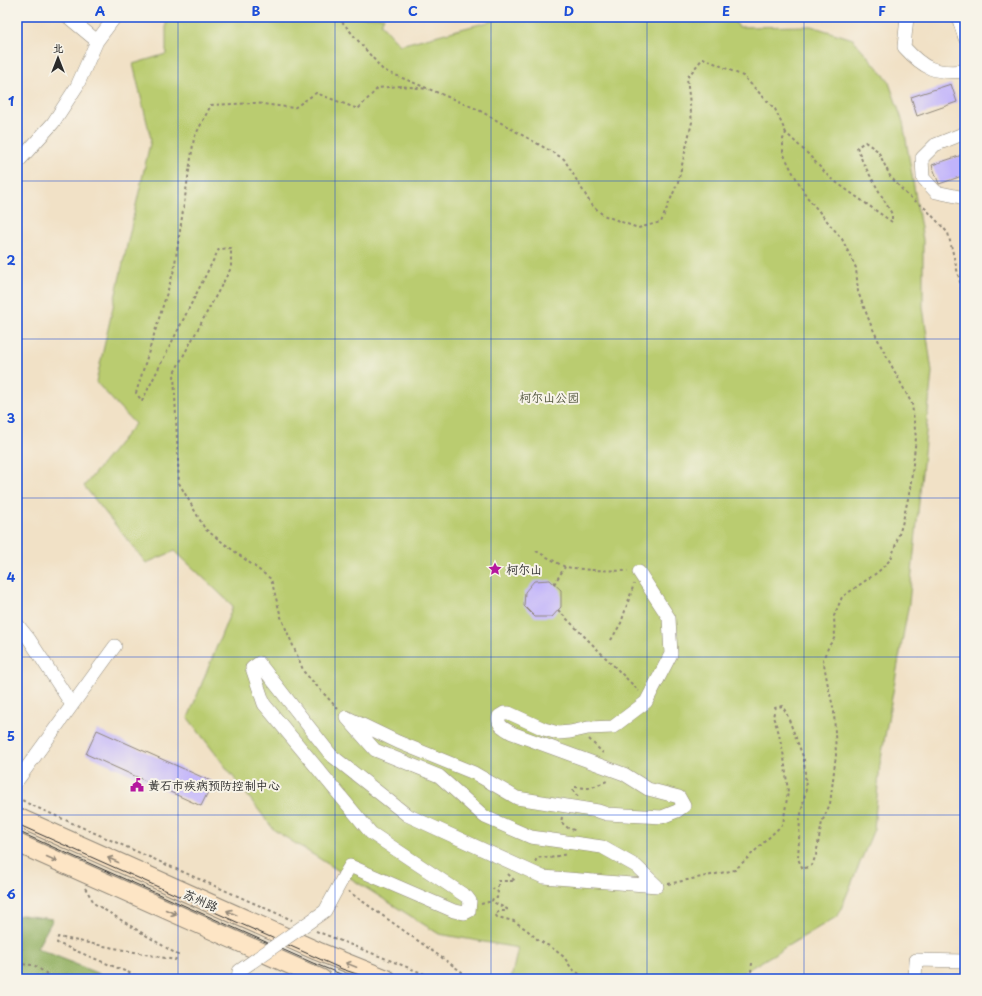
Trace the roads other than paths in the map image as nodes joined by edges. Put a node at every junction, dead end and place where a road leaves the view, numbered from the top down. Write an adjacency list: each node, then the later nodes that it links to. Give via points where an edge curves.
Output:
1 (68, 17): 6 (street)
2 (115, 17): 6 (street)
3 (907, 17): 7 (street, via 904,47 917,61 931,69 948,73)
4 (958, 17): 5 (street)
5 (965, 38)
6 (97, 41): 9 (street, via 78,86 53,123)
7 (965, 71)
8 (965, 133): 10 (street, via 935,145 922,158 923,178 936,192)
9 (17, 163)
10 (965, 198)
11 (639, 572): 19 (street, bridge, via 669,618 671,654 646,702 613,727 558,733 508,713 499,716 498,720 500,726 512,732 624,774 648,789 680,797 684,806 677,811 662,817 607,814 577,803 517,798 474,773 398,742 346,717 375,750 439,776 485,817 532,837 602,847 636,866 657,886 543,877 407,815 330,755 259,664 252,668 264,704 371,833 467,897 470,908 465,913 454,911 350,866 325,911 239,971)
12 (17, 624): 14 (street, via 30,639)
13 (115, 646): 14 (street)
14 (72, 705): 15 (street)
15 (17, 781)
16 (17, 817): 21 (main road, 苏州路, one-way to 16, via 317,951)
17 (17, 843): 20 (main road, 苏州路, one-way to 20)
18 (965, 961): 22 (street, via 916,960)
19 (238, 979)
20 (322, 979)
21 (387, 979)
22 (914, 979)

